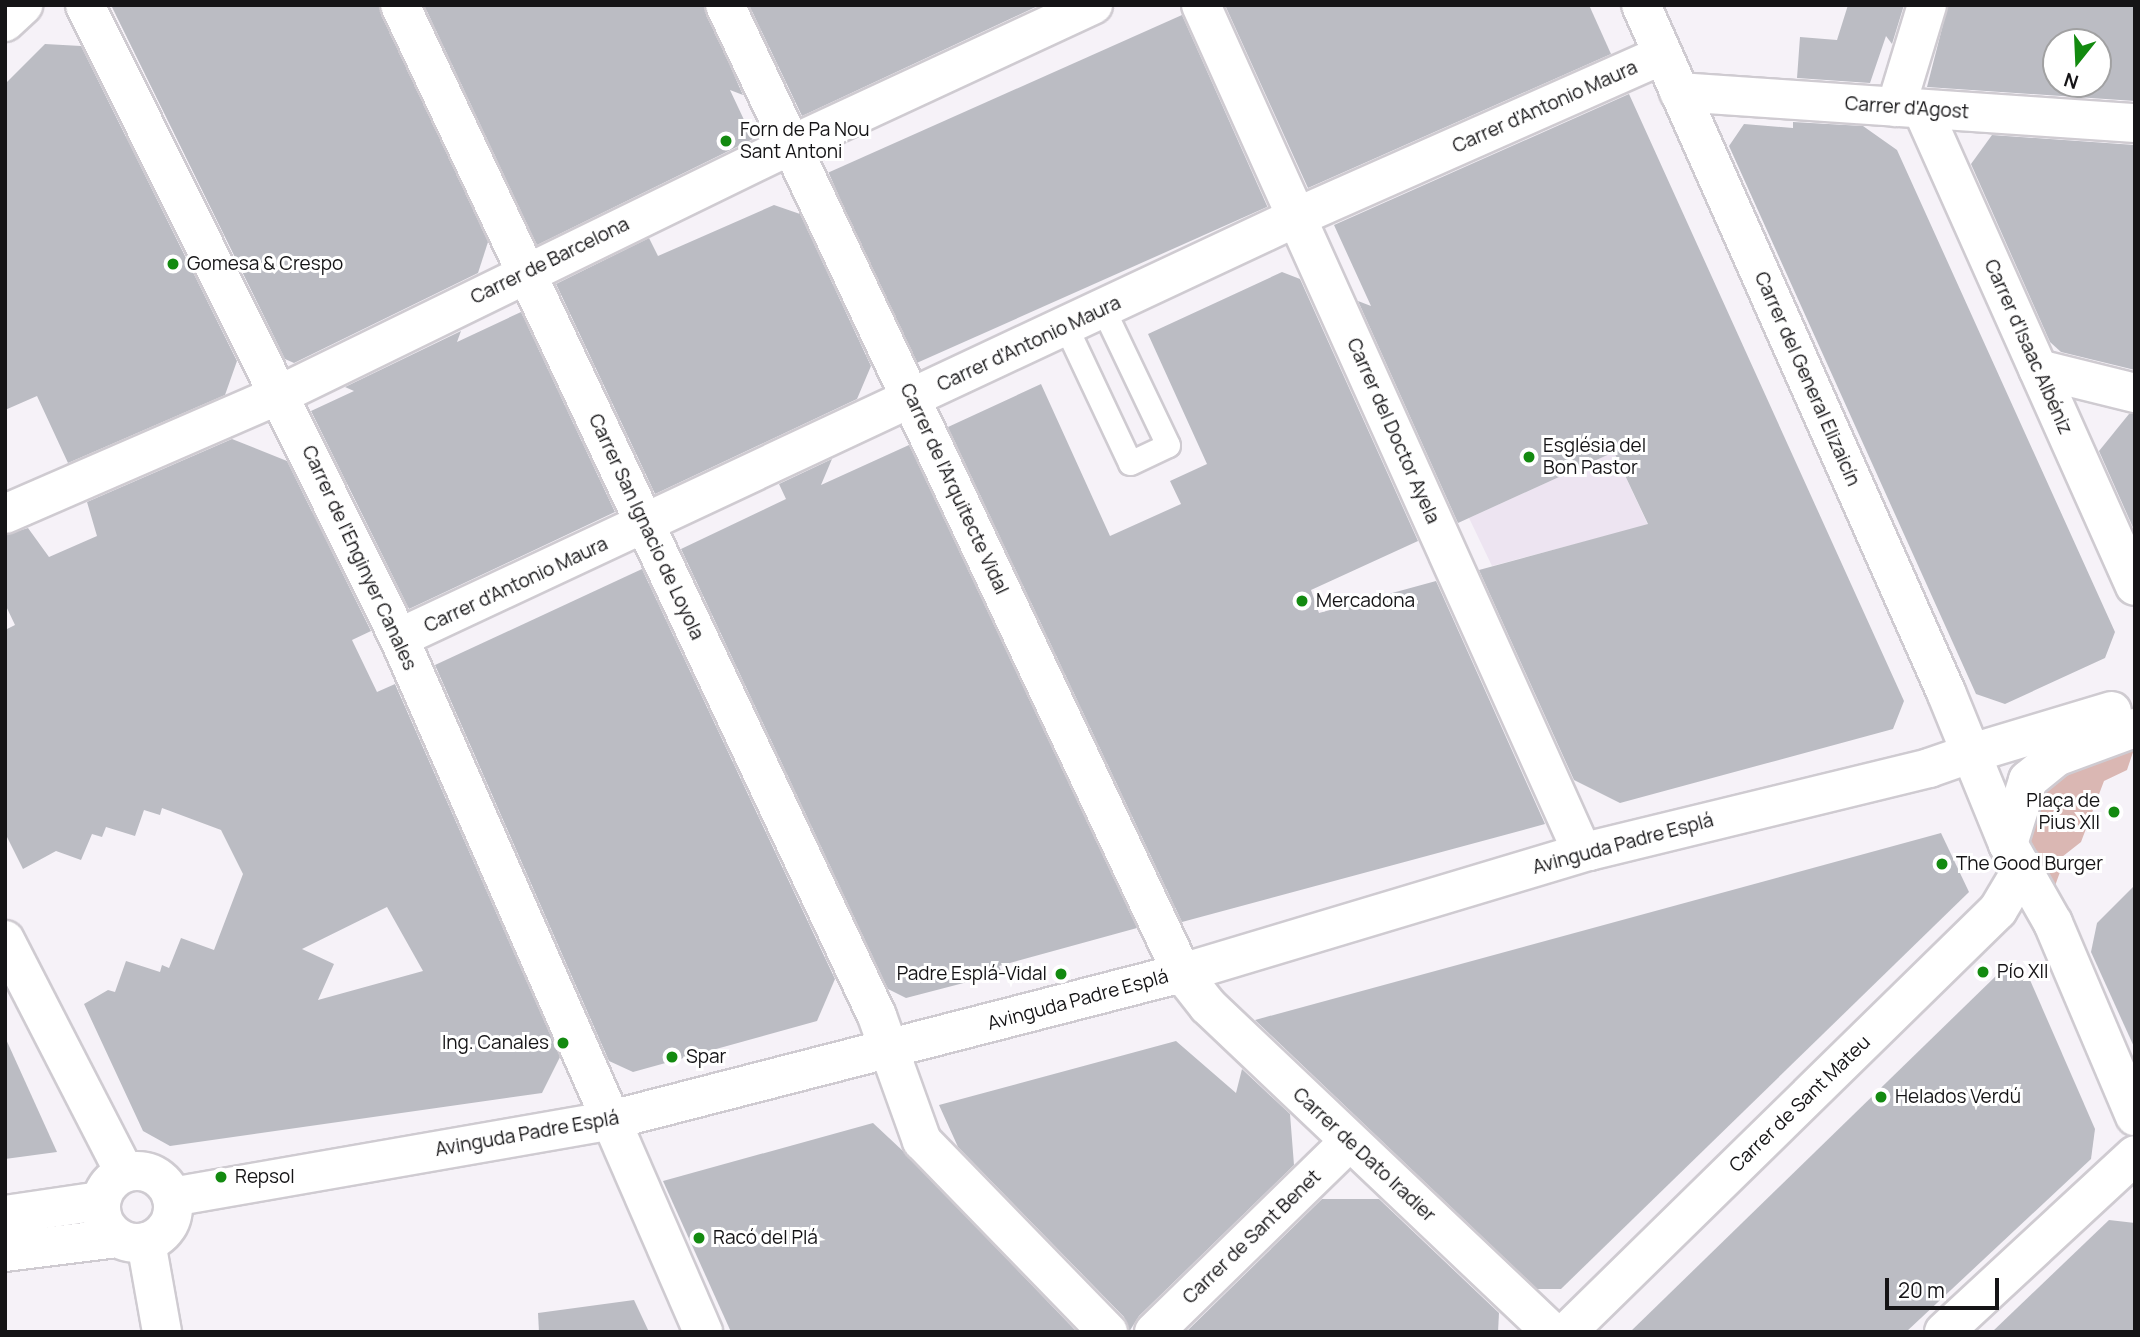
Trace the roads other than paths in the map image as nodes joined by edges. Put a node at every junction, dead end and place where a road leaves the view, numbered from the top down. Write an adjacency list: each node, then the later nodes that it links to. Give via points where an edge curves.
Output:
1 (23, 5): 9 (street)
2 (85, 5): 21 (street, Carrer de l'Enginyer Canales)
3 (400, 5): 16 (street, Carrer San Ignacio de Loyola)
4 (725, 5): 14 (street, Carrer de l'Arquitecte Vidal)
5 (1093, 5): 14 (street, Carrer de Barcelona)
6 (1200, 5): 15 (street, Carrer del Doctor Ayela)
7 (1641, 5): 10 (street, Carrer del General Elizaicín)
8 (1927, 5): 12 (street)
9 (5, 22)
10 (1663, 55): 11 (street, Carrer del General Elizaicín); 15 (street, Carrer d'Antonio Maura)
11 (1679, 92): 12 (street, Carrer d'Agost); 29 (street, Carrer del General Elizaicín)
12 (1909, 108): 13 (street, Carrer d'Agost); 19 (street, Carrer d'Isaac Albéniz)
13 (2135, 123)
14 (791, 145): 16 (street, Carrer de Barcelona); 22 (street, Carrer de l'Arquitecte Vidal)
15 (1297, 217): 17 (street, Carrer d'Antonio Maura); 30 (street, Carrer del Doctor Ayela, via 1580,847)
16 (525, 273): 21 (street, Carrer de Barcelona); 24 (street, Carrer San Ignacio de Loyola)
17 (1103, 309): 18 (street, Carrer d'Antonio Maura); 18 (lane, via 1168,445 1130,463)
18 (1066, 327): 22 (street, Carrer d'Antonio Maura)
19 (2038, 369): 20 (street); 25 (street, Carrer d'Isaac Albéniz)
20 (2135, 393)
21 (281, 394): 23 (street, Carrer de Barcelona); 26 (street, Carrer de l'Enginyer Canales)
22 (912, 400): 24 (street, Carrer d'Antonio Maura); 33 (street, Carrer de l'Arquitecte Vidal)
23 (5, 513)
24 (646, 525): 26 (street, Carrer d'Antonio Maura); 34 (street, Carrer San Ignacio de Loyola)
25 (2135, 586)
26 (398, 638): 36 (street, Carrer de l'Enginyer Canales)
27 (2135, 705): 29 (street)
28 (2135, 728): 31 (street, via 2056,757 2028,780)
29 (1972, 753): 30 (street, Avinguda Padre Esplá, via 1929,768); 31 (street)
30 (1589, 851): 33 (street, Avinguda Padre Esplá)
31 (2015, 856): 35 (street, via 2053,923); 50 (street, Carrer de Sant Mateu, via 1998,910)
32 (5, 940): 39 (street)
33 (1182, 973): 34 (street, Avinguda Padre Esplá); 37 (street, Carrer de Dato Iradier, via 1208,1006)
34 (891, 1048): 36 (street, Avinguda Padre Esplá); 47 (street, Carrer San Ignacio de Loyola, via 922,1141)
35 (2135, 1116)
36 (611, 1120): 40 (street, Avinguda Padre Esplá); 46 (street, Carrer de l'Enginyer Canales)
37 (1349, 1142): 48 (street, Carrer de Sant Benet); 49 (street, Carrer de Dato Iradier)
38 (2135, 1155): 51 (street)
39 (124, 1172): 40 (street, via 153,1174); 41 (street, via 108,1183)
40 (172, 1197): 43 (street, via 173,1213 167,1228)
41 (100, 1201): 42 (street); 43 (street, via 101,1217)
42 (5, 1215)
43 (132, 1240): 44 (street); 45 (street)
44 (5, 1252)
45 (162, 1332)
46 (703, 1332)
47 (1108, 1332)
48 (1154, 1332)
49 (1551, 1332)
50 (1567, 1332)
51 (1944, 1332)

